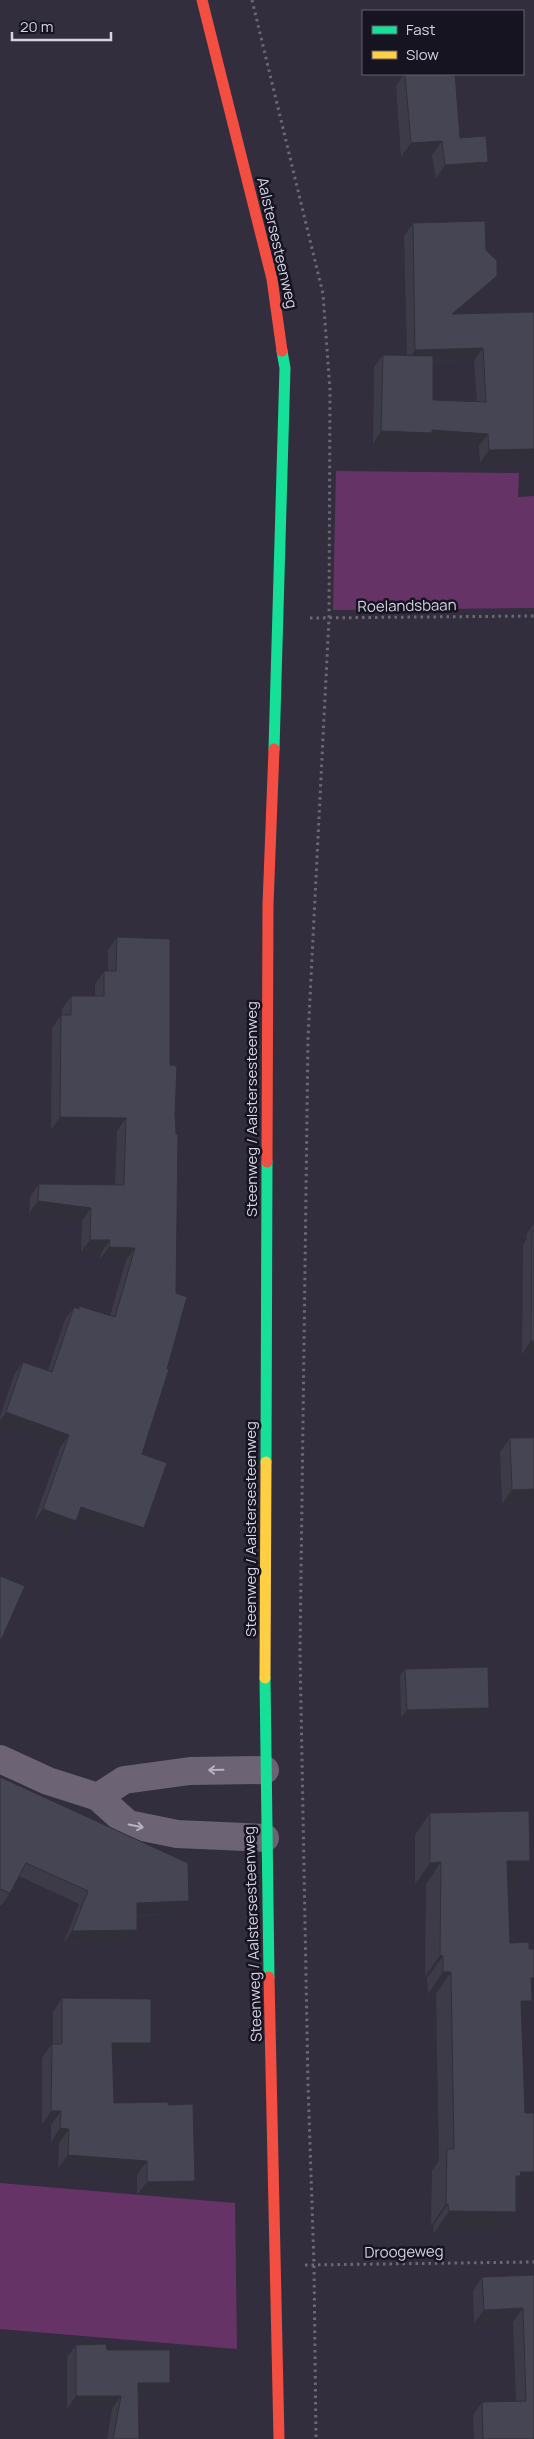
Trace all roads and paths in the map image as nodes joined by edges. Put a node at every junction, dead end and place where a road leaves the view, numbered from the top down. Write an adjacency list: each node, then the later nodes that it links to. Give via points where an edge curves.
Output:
1 (202, 0): 4 (main road, Aalstersesteenweg, via 272,279 285,368)
2 (252, 0): 5 (path, via 321,284 326,317 330,390)
3 (534, 616): 5 (path, Roelandsbaan)
4 (279, 618): 5 (path, Roelandsbaan); 7 (main road, Steenweg / Aalstersesteenweg, via 268,905)
5 (329, 618): 12 (path, via 308,1038 301,1583 308,2084)
6 (0, 1759): 8 (street, via 48,1781)
7 (265, 1770): 8 (street, one-way to 8, via 190,1771 124,1780); 9 (main road, Steenweg / Aalstersesteenweg)
8 (98, 1797): 9 (street, one-way to 9, via 128,1824 177,1834)
9 (265, 1838): 11 (main road, Steenweg / Aalstersesteenweg)
10 (534, 2262): 12 (path, Droogeweg)
11 (274, 2265): 12 (path, Droogeweg); 13 (main road, Steenweg / Aalstersesteenweg)
12 (314, 2265): 14 (path)
13 (280, 2439)
14 (316, 2439)

